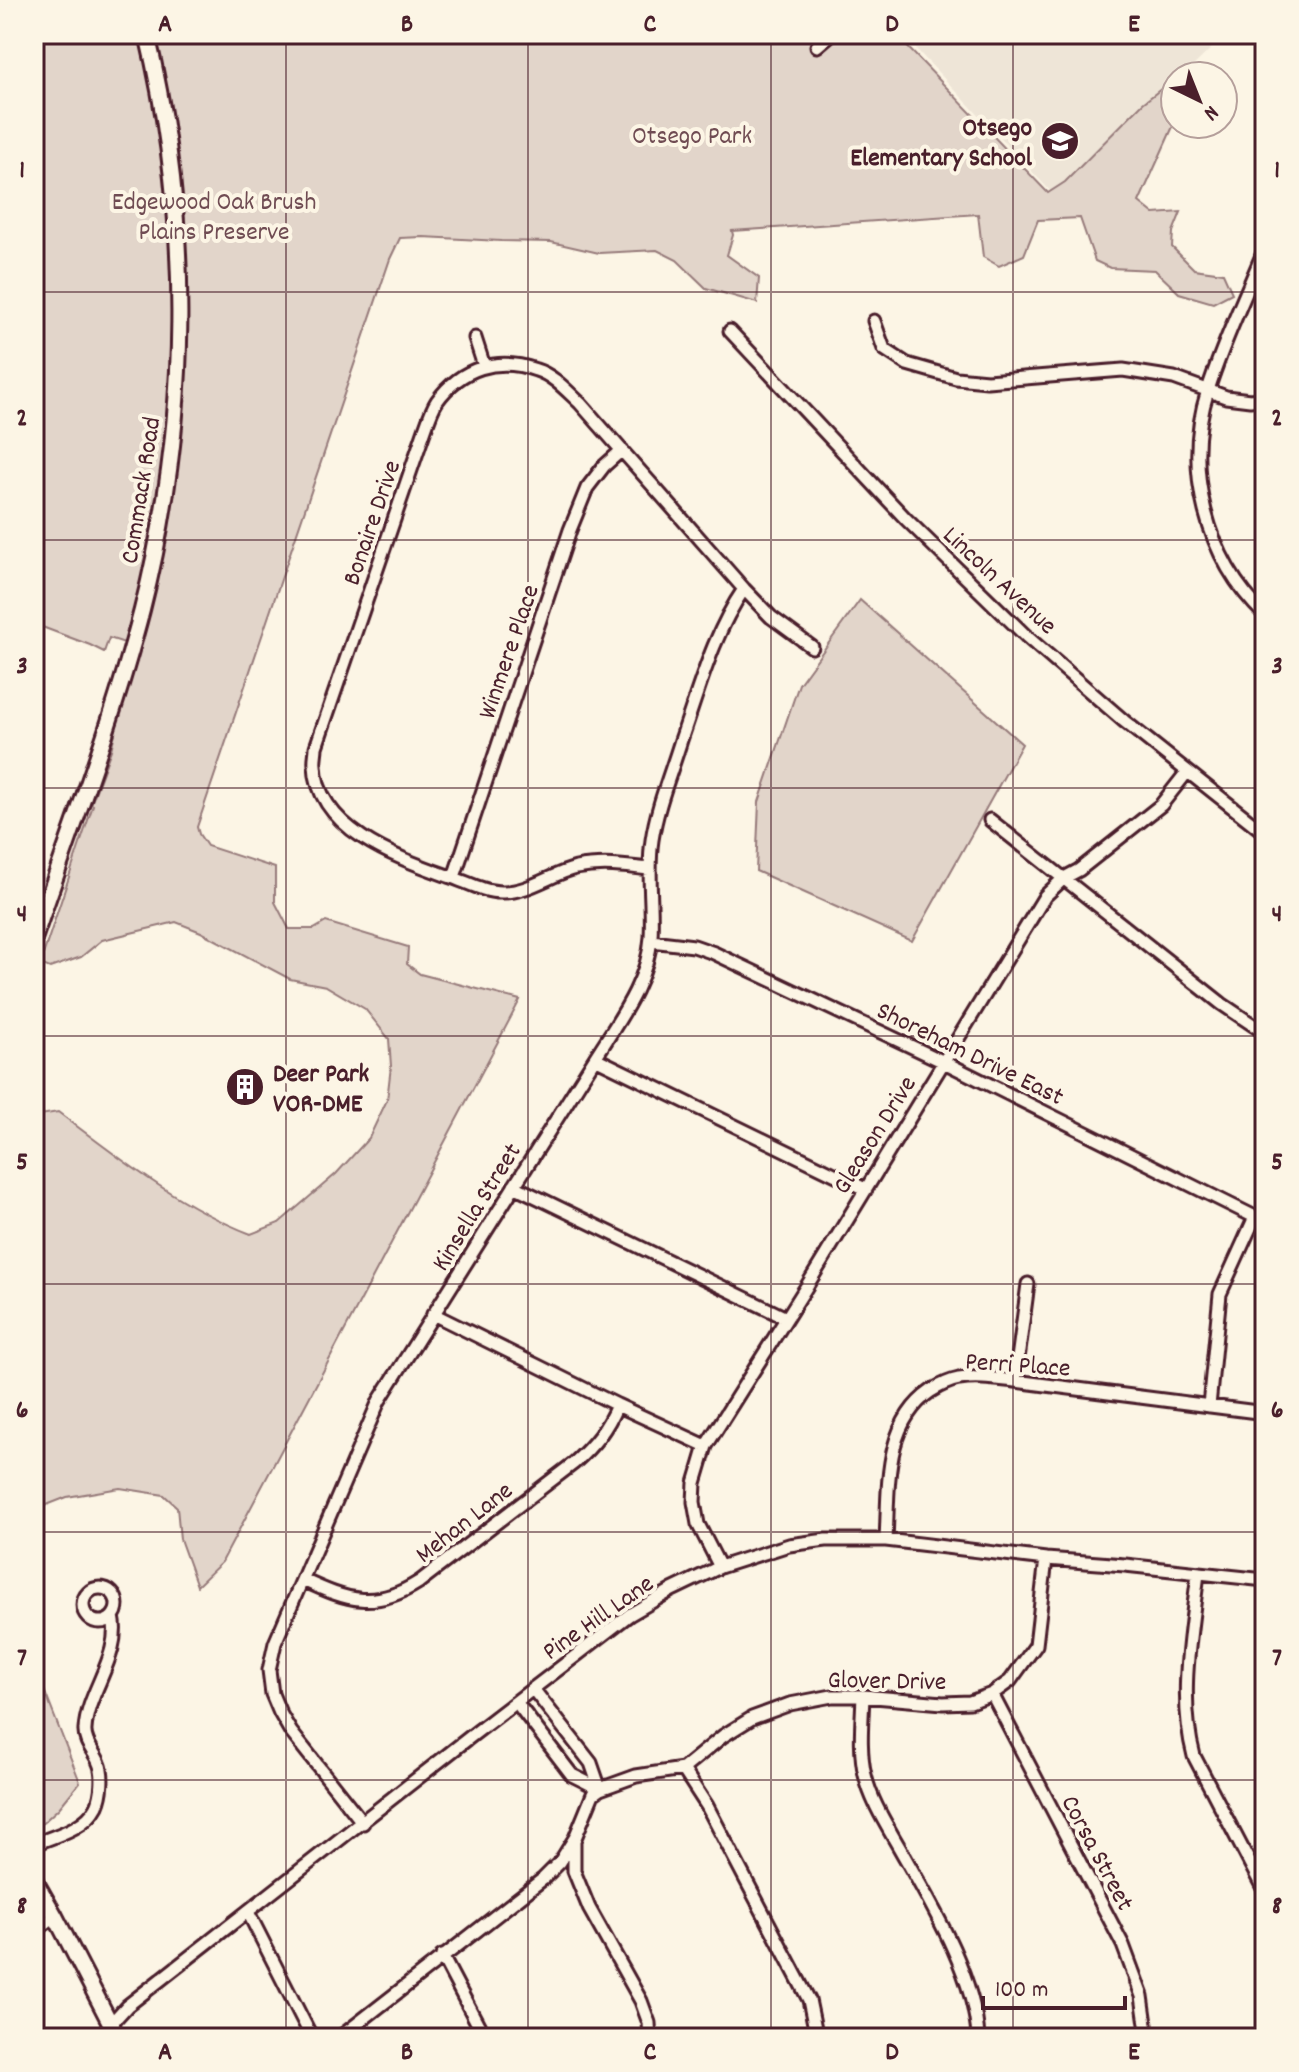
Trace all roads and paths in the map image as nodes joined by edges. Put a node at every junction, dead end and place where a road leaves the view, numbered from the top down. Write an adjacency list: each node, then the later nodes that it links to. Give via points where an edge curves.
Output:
1 (147, 34): 21 (main road, Commack Road, via 163,107 176,217 180,303 169,479 141,613 115,702)
2 (831, 34): 3 (street)
3 (817, 46)
4 (1265, 248): 9 (street)
5 (874, 321): 9 (street, via 884,349 907,364 956,378 987,381 1123,370 1174,378)
6 (730, 331): 15 (street, Lincoln Avenue, via 1004,615)
7 (475, 338): 8 (street)
8 (484, 366): 11 (street, via 537,370 559,383); 19 (street, Bonaire Drive, via 468,372 436,402 316,747 319,786 343,823 384,849)
9 (1207, 392): 10 (street); 13 (street, via 1198,439 1206,518 1228,568)
10 (1265, 398)
11 (622, 450): 12 (street); 19 (street, Winmere Place, via 587,488)
12 (744, 589): 14 (street); 18 (street, Kinsella Street, via 709,658 658,810)
13 (1265, 615)
14 (812, 647)
15 (1187, 772): 17 (street, Lincoln Avenue); 20 (street, Gleason Drive, via 1161,805)
16 (990, 820): 20 (street)
17 (1265, 833)
18 (649, 869): 19 (street, Bonaire Drive, via 613,864 577,868 499,893); 22 (street, Kinsella Street)
19 (454, 877)
20 (1064, 878): 23 (street); 25 (street, Gleason Drive, via 1045,896)
21 (34, 939)
22 (651, 941): 24 (street, Kinsella Street, via 638,985); 25 (street, Shoreham Drive East, via 714,953)
23 (1265, 1033)
24 (595, 1058): 26 (street, Kinsella Street); 27 (street)
25 (944, 1062): 27 (street, Gleason Drive); 28 (street, Shoreham Drive East)
26 (514, 1186): 30 (street, Kinsella Street); 31 (street)
27 (865, 1189): 31 (street, Gleason Drive)
28 (1260, 1219): 34 (street, via 1220,1294)
29 (1028, 1284): 32 (street)
30 (433, 1314): 33 (street); 41 (street, Kinsella Street, via 379,1401)
31 (786, 1318): 36 (street, Gleason Drive)
32 (1015, 1381): 34 (street, Perri Place); 37 (street, Perri Place, via 956,1379 918,1400 900,1425 892,1452)
33 (617, 1405): 36 (street); 41 (street, Mehan Lane, via 595,1444 574,1463 403,1593 348,1598)
34 (1209, 1406): 35 (street, Perri Place)
35 (1265, 1413)
36 (706, 1446): 39 (street, Gleason Drive, via 694,1502 698,1524)
37 (886, 1540): 38 (street, Pine Hill Lane); 39 (street, Pine Hill Lane, via 789,1545)
38 (1046, 1559): 40 (street, Pine Hill Lane); 45 (street, via 1036,1645 1010,1681)
39 (720, 1567): 44 (street, Pine Hill Lane, via 629,1615)
40 (1198, 1573): 42 (street, Pine Hill Lane); 54 (street, via 1187,1672 1188,1733 1194,1756)
41 (303, 1580): 50 (street, Kinsella Street, via 275,1643 269,1670 272,1694 291,1732)
42 (1265, 1580)
43 (113, 1616): 52 (street, via 116,1630 84,1733 102,1775 97,1807 71,1829)
44 (533, 1689): 47 (street, Pine Hill Lane); 49 (street, via 591,1763)
45 (992, 1694): 46 (street, Glover Drive, via 943,1703); 68 (street, Corsa Street, via 1123,1945 1142,1996)
46 (863, 1696): 48 (street, Glover Drive, via 790,1704 752,1718); 67 (street, via 865,1775 875,1805 965,1977)
47 (517, 1703): 49 (street, via 572,1775); 50 (street, Pine Hill Lane)
48 (683, 1769): 49 (street, via 636,1776); 66 (street, via 809,2000)
49 (600, 1789): 51 (street)
50 (363, 1823): 55 (street, Pine Hill Lane)
51 (575, 1838): 58 (street, via 543,1879); 65 (street, via 574,1871 641,2001)
52 (34, 1844)
53 (34, 1879): 56 (main road)
54 (1265, 1892)
55 (248, 1912): 59 (street, Pine Hill Lane); 62 (street)
56 (55, 1916): 57 (street); 59 (main road)
57 (34, 1932)
58 (442, 1956): 63 (street); 64 (street)
59 (111, 2024): 60 (street, Pine Hill Lane); 61 (main road)
60 (98, 2038)
61 (118, 2038)
62 (312, 2038)
63 (339, 2038)
64 (485, 2038)
65 (650, 2038)
66 (817, 2038)
67 (978, 2038)
68 (1148, 2038)

